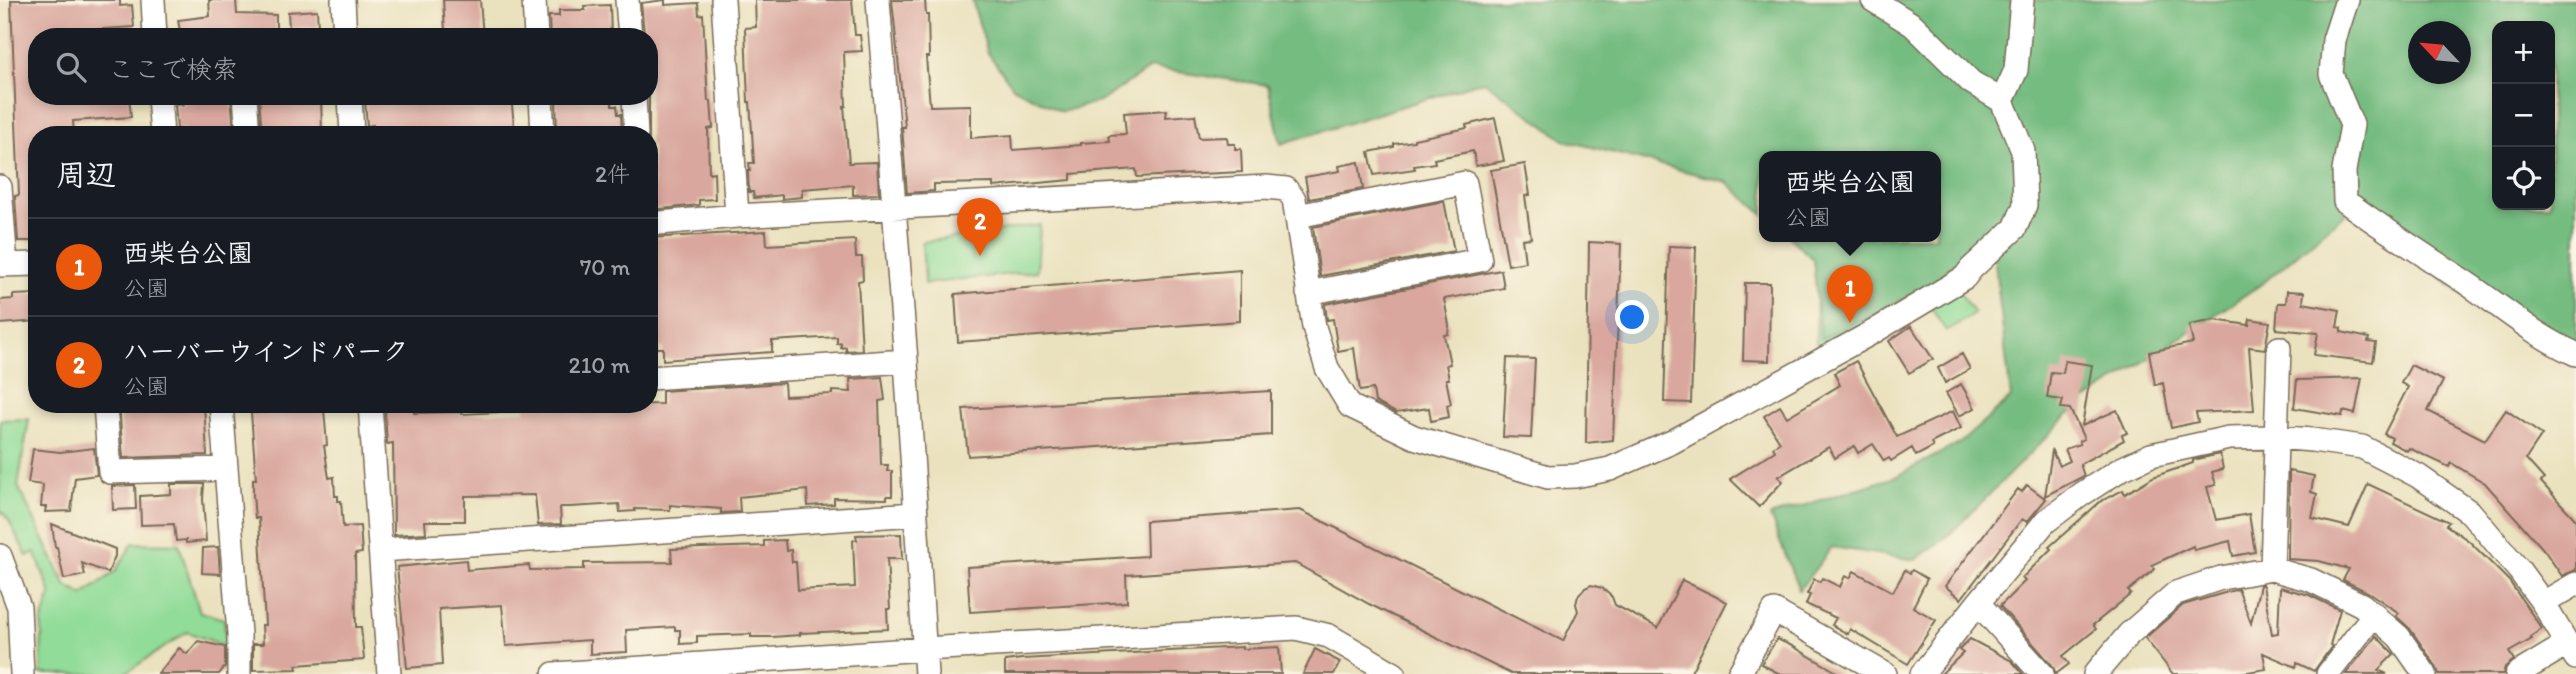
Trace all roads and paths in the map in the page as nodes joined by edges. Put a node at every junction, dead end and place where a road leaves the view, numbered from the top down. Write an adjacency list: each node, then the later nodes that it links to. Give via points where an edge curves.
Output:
1 (153, 0): 10 (street)
2 (343, 0): 11 (street)
3 (534, 0): 12 (street)
4 (627, 0): 13 (street)
5 (723, 0): 27 (street)
6 (878, 0): 26 (street)
7 (1873, 0): 14 (street, via 1913,25 1972,82)
8 (2022, 0): 14 (street, via 2015,70)
9 (2347, 0): 34 (street, via 2334,40 2331,74 2352,125 2344,171 2345,201 2553,344)
10 (155, 28)
11 (345, 28)
12 (536, 28)
13 (629, 28)
14 (2002, 102): 32 (street, via 2023,150 2025,205 2015,228 1965,277 1672,442 1610,469 1548,477 1414,437 1350,406 1327,368)
15 (160, 105): 20 (street)
16 (246, 105): 21 (street)
17 (350, 105): 22 (street)
18 (541, 105): 23 (street)
19 (634, 105): 24 (street)
20 (161, 126)
21 (247, 126)
22 (351, 126)
23 (543, 126)
24 (636, 126)
25 (0, 187): 31 (street)
26 (893, 209): 27 (street); 28 (street, via 1266,187 1286,189 1294,199); 35 (street)
27 (737, 216): 29 (street)
28 (1297, 216): 32 (street); 32 (street, via 1464,175 1480,260)
29 (658, 222)
30 (28, 264): 31 (street)
31 (3, 265)
32 (1308, 293)
33 (2279, 348): 40 (street)
34 (2576, 354)
35 (906, 361): 36 (street); 42 (street)
36 (658, 377)
37 (106, 413): 41 (street, via 110,472)
38 (222, 413): 41 (street)
39 (371, 413): 43 (street)
40 (2274, 437): 45 (street); 47 (street, via 2229,438 2151,455 2121,469 2045,522); 48 (street, via 2362,447 2418,476 2471,513)
41 (226, 469): 53 (street)
42 (915, 514): 43 (street); 50 (street)
43 (381, 550): 54 (street)
44 (0, 556): 52 (street, via 19,607)
45 (2272, 569): 49 (street, via 2311,580); 62 (street, via 2221,578 2176,593 2129,634)
46 (2576, 584): 48 (street)
47 (1978, 603): 60 (street); 61 (street)
48 (2543, 603): 51 (street)
49 (2374, 614): 63 (street); 64 (street, via 2399,637)
50 (924, 649): 55 (street); 56 (street); 57 (street, via 1296,628 1329,636)
51 (2572, 651): 65 (street)
52 (22, 674)
53 (239, 674)
54 (389, 674)
55 (554, 674)
56 (926, 674)
57 (1394, 674)
58 (1739, 674): 59 (street, via 1774,611)
59 (1885, 674)
60 (1922, 674)
61 (2042, 674)
62 (2095, 674)
63 (2328, 674)
64 (2425, 674)
65 (2517, 674)

